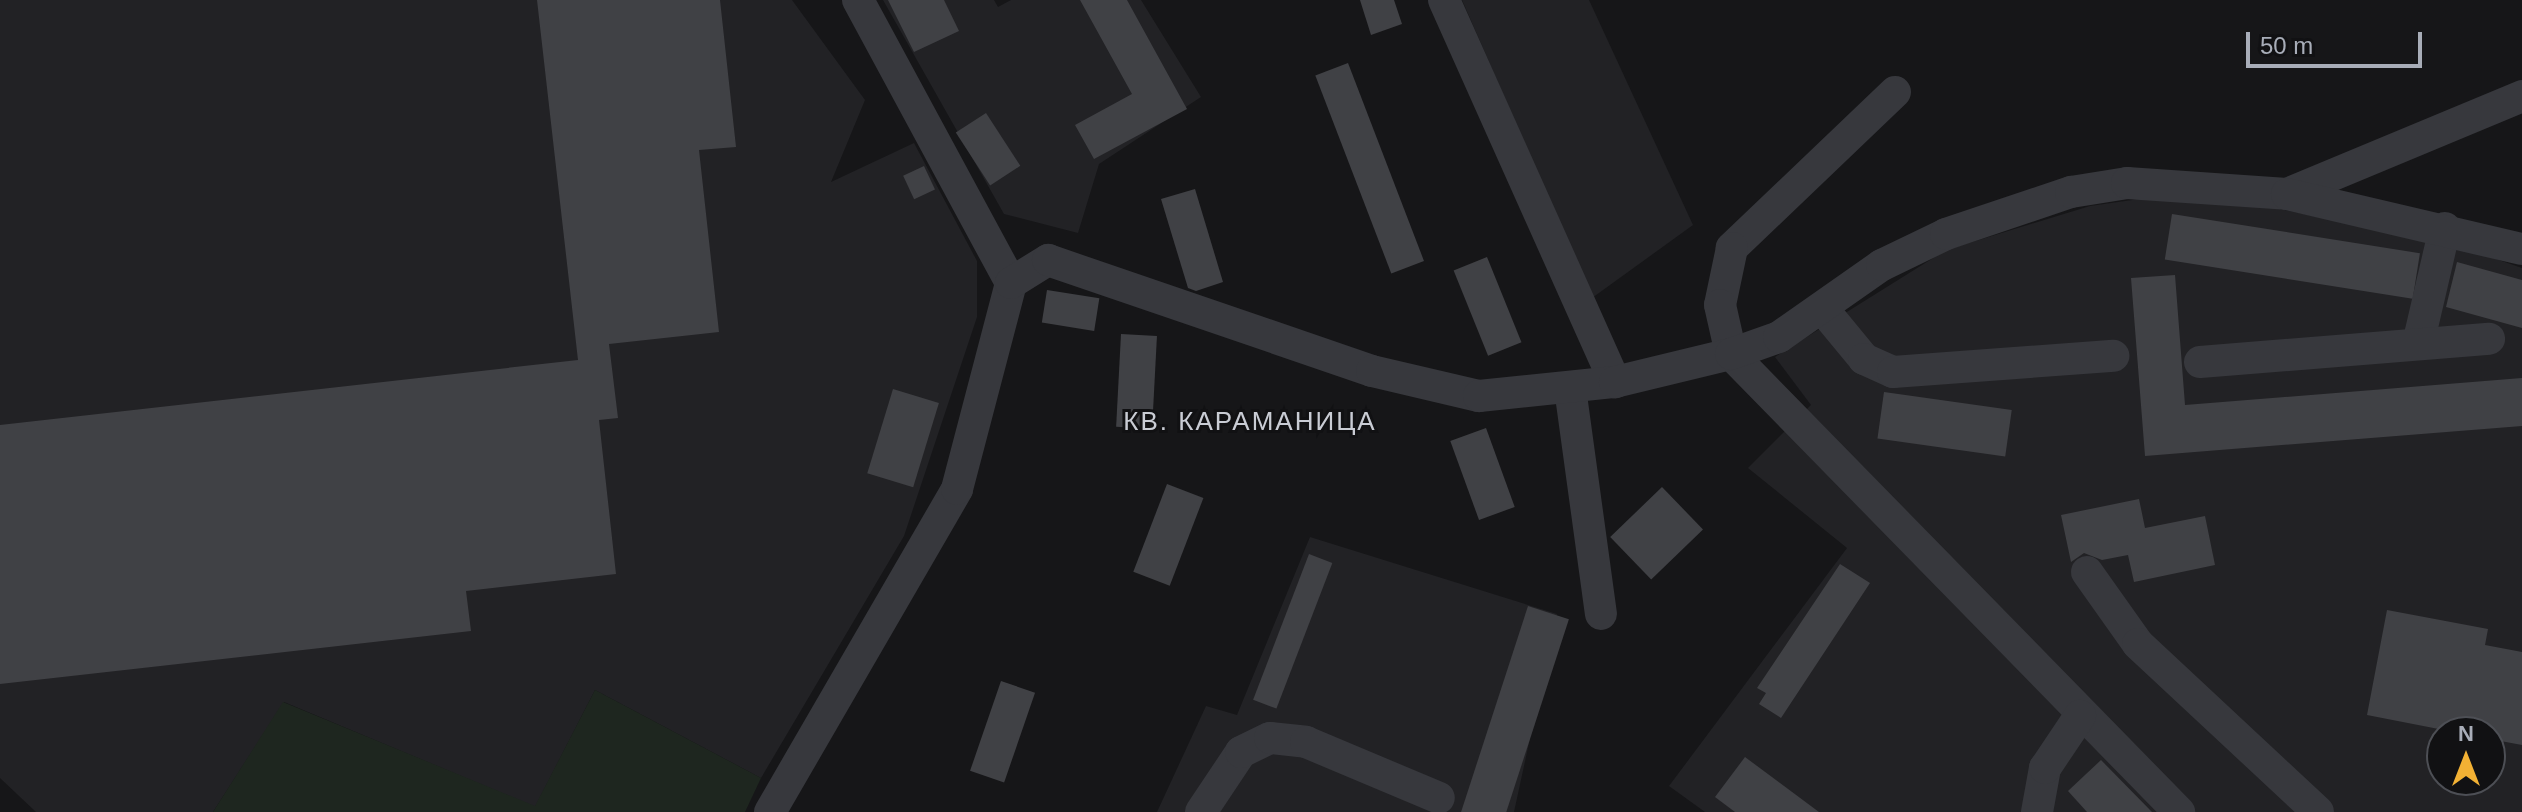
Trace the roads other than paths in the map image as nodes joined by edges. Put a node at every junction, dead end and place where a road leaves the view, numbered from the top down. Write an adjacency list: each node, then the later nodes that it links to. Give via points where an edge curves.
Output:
1 (858, 0): 8 (street)
2 (1444, 0): 15 (street)
3 (1895, 92): 12 (street, via 1732,248 1720,305)
4 (2522, 96): 5 (street)
5 (2287, 194): 6 (street); 9 (street, via 2186,183 2071,192 1946,234 1882,265)
6 (2445, 228): 7 (street); 11 (street)
7 (2522, 249)
8 (1011, 283): 16 (street, via 1048,260 1372,371 1479,396); 21 (street, via 957,489)
9 (1822, 308): 12 (street, via 1779,337); 13 (street, via 1864,359 1893,372)
10 (2489, 339): 11 (street)
11 (2418, 344): 14 (street)
12 (1731, 354): 15 (street); 19 (street, via 1796,414)
13 (2113, 356)
14 (2200, 362)
15 (1615, 382): 16 (street)
16 (1570, 388): 18 (street)
17 (2087, 572): 25 (street, via 2138,644)
18 (1601, 614)
19 (2080, 716): 23 (street, via 2045,768); 24 (street)
20 (1439, 798): 22 (street, via 1306,742 1270,738 1241,752)
21 (770, 812)
22 (1201, 812)
23 (2037, 812)
24 (2179, 812)
25 (2318, 812)

